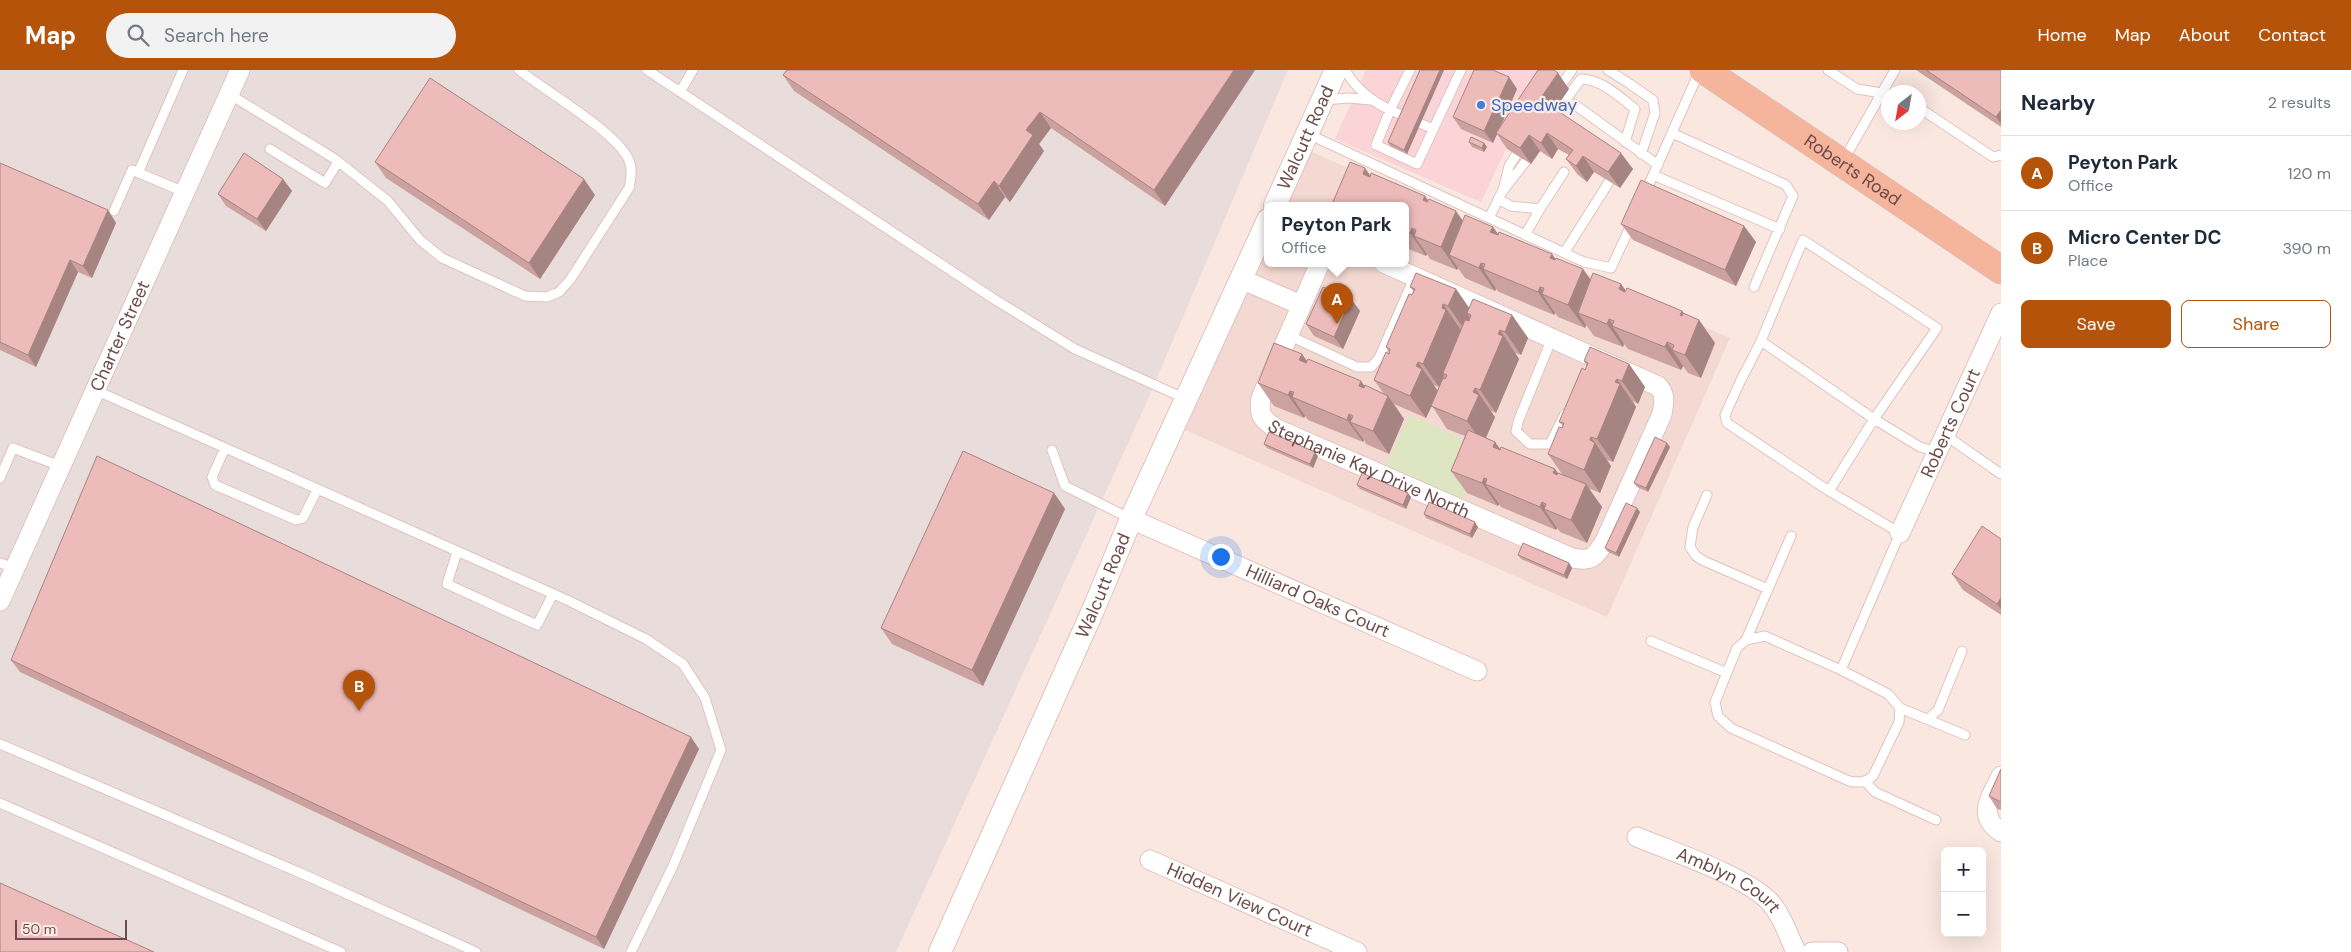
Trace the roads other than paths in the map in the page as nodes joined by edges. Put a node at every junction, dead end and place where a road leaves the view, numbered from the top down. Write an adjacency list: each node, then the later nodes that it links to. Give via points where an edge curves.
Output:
1 (183, 70): 40 (lane)
2 (240, 70): 19 (street, Charter Street)
3 (519, 70): 36 (lane, via 618,142 629,160 632,173 629,188 559,292 546,297 525,296 442,258 420,240 388,201)
4 (647, 70): 17 (lane)
5 (693, 70): 17 (lane)
6 (1336, 70): 20 (street, Walcutt Road)
7 (1345, 70): 21 (lane, via 1355,86)
8 (1410, 70): 24 (lane)
9 (1461, 70): 27 (lane)
10 (1572, 70): 15 (lane)
11 (1608, 70): 32 (lane, via 1653,100 1655,112)
12 (1702, 70): 29 (lane); 37 (main road, Roberts Road)
13 (1828, 70): 18 (lane, via 1857,89)
14 (1895, 70): 16 (lane)
15 (1562, 84)
16 (1889, 85)
17 (680, 92): 65 (lane, via 1075,349)
18 (1881, 93)
19 (229, 94): 36 (lane); 43 (street, Charter Street)
20 (1323, 100): 21 (lane); 28 (street, Walcutt Road)
21 (1371, 100): 24 (lane)
22 (1881, 102): 37 (lane)
23 (1574, 104): 30 (lane)
24 (1390, 110): 27 (lane); 27 (lane, via 1376,145 1417,164)
25 (1558, 111): 30 (lane, via 1581,79 1610,89 1635,109)
26 (1926, 112): 34 (lane, via 1993,157)
27 (1433, 129)
28 (1308, 133): 45 (street, Walcutt Road); 48 (lane)
29 (1672, 133): 38 (lane); 50 (lane, via 1786,185 1793,196)
30 (1628, 148): 32 (lane)
31 (270, 149): 36 (lane, via 325,184)
32 (1641, 154): 38 (lane)
33 (1516, 155): 44 (lane, via 1509,166)
34 (2001, 155)
35 (1526, 160): 44 (lane)
36 (338, 162)
37 (1841, 163): 55 (main road, Roberts Road)
38 (1658, 165): 41 (lane)
39 (1564, 172): 46 (lane)
40 (138, 173): 43 (lane); 47 (lane, via 132,170)
41 (1653, 175): 50 (lane); 52 (lane, via 1611,268)
42 (1609, 182): 52 (lane)
43 (184, 192): 64 (street, Charter Street)
44 (1500, 196): 46 (lane, via 1511,206); 48 (lane)
45 (1276, 202)
46 (1540, 209): 51 (lane)
47 (114, 212)
48 (1489, 218): 51 (lane)
49 (1264, 229): 57 (street, Walcutt Road)
50 (1780, 229): 58 (lane)
51 (1525, 235): 52 (lane)
52 (1564, 253)
53 (1318, 267): 59 (street, Stephanie Kay Drive North)
54 (1394, 267): 56 (street)
55 (2001, 270)
56 (1415, 276): 61 (lane, via 1379,358 1371,368 1357,367); 62 (street)
57 (1241, 279): 59 (street); 65 (street, Walcutt Road)
58 (1754, 287)
59 (1301, 305): 61 (street, Stephanie Kay Drive North)
60 (2001, 312): 68 (street, Roberts Court)
61 (1288, 335): 62 (street, Stephanie Kay Drive North, via 1260,398 1259,410 1266,422 1572,558 1584,560 1591,558 1605,541 1662,414 1665,399 1658,386 1590,359)
62 (1552, 338): 66 (lane, via 1516,431 1530,444 1550,444)
63 (1761, 341): 67 (lane); 67 (lane, via 1803,240 1937,328); 75 (lane, via 1725,415 1727,423)
64 (94, 390): 69 (lane); 71 (street, Charter Street)
65 (1186, 399): 77 (street, Walcutt Road)
66 (1568, 408)
67 (1874, 419): 68 (lane, via 1920,447); 75 (lane)
68 (1941, 443): 72 (lane); 78 (street, Roberts Court)
69 (225, 448): 74 (lane); 74 (lane, via 212,477 215,485 296,520 303,518)
70 (1052, 450): 77 (lane, via 1065,486)
71 (60, 466): 73 (lane, via 13,448); 81 (street, Charter Street)
72 (2001, 474)
73 (0, 478)
74 (317, 490): 80 (lane)
75 (1829, 491): 78 (lane)
76 (1707, 495): 82 (lane, via 1693,527 1690,547 1704,562)
77 (1131, 519): 89 (street, Hilliard Oaks Court); 105 (street, Walcutt Road)
78 (1900, 533): 88 (lane)
79 (1791, 536): 82 (lane)
80 (457, 552): 83 (lane); 83 (lane, via 447,584 537,625)
81 (7, 565): 84 (street, Charter Street)
82 (1768, 589): 85 (lane)
83 (553, 594): 104 (lane, via 646,639 683,664 705,698 721,750 673,866)
84 (0, 601)
85 (1746, 640): 88 (lane, via 1765,636); 90 (lane, via 1737,648)
86 (1651, 641): 90 (lane)
87 (1962, 651): 92 (lane, via 1938,710)
88 (1841, 670): 91 (lane, via 1888,694)
89 (1477, 671)
90 (1727, 673): 96 (lane, via 1715,702 1723,723 1849,781)
91 (1900, 708): 92 (lane); 96 (lane, via 1895,731 1874,776)
92 (1928, 719): 93 (lane)
93 (1965, 735)
94 (0, 744): 103 (lane)
95 (2001, 776): 99 (street, via 1987,809 1991,824)
96 (1866, 782): 98 (lane, via 1875,792)
97 (0, 803): 102 (lane)
98 (1936, 820)
99 (2001, 832)
100 (1637, 836): 107 (street, Amblyn Court, via 1755,890 1780,917)
101 (1150, 860): 106 (street, Hidden View Court)
102 (341, 952)
103 (476, 952)
104 (631, 952)
105 (940, 952)
106 (1357, 952)
107 (1796, 952)
108 (1812, 952): 109 (street)
109 (1838, 952)

